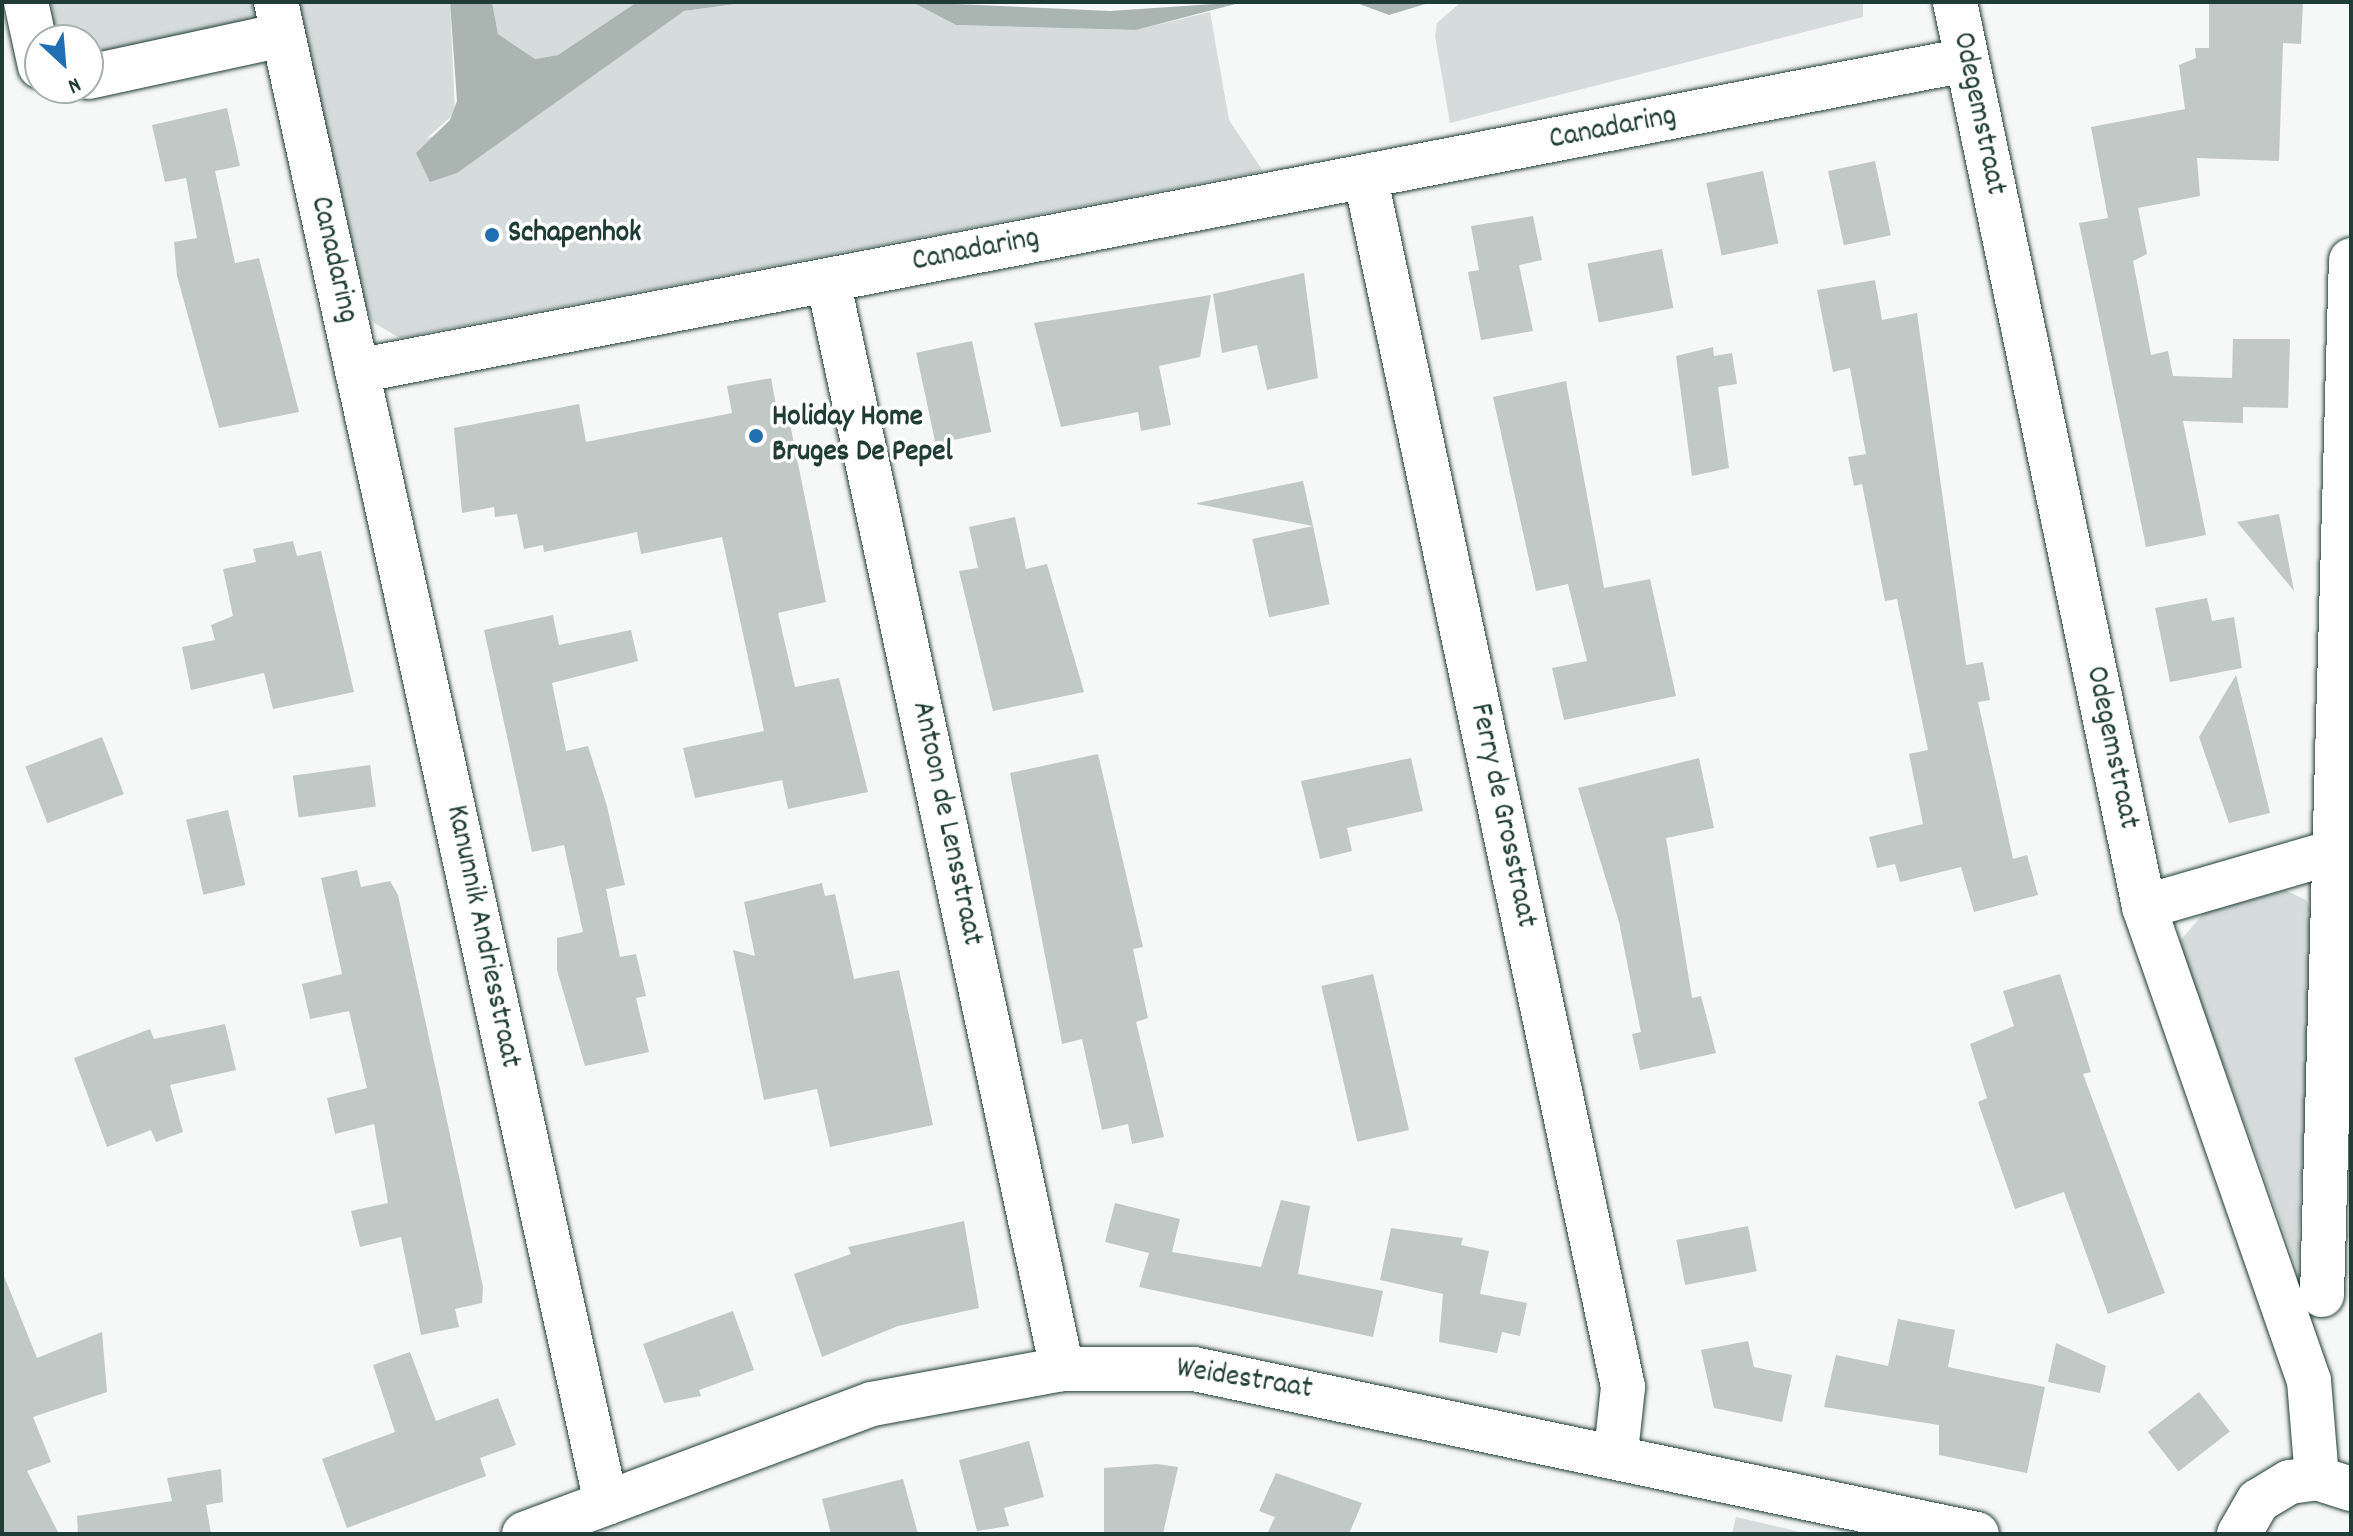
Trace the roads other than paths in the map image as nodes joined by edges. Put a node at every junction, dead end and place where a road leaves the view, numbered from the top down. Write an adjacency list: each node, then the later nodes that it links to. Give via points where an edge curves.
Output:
1 (26, 2): 4 (street)
2 (1955, 2): 5 (street, Odegemstraat)
3 (279, 19): 6 (street); 10 (street, Canadaring)
4 (31, 24)
5 (1966, 60): 7 (street, Canadaring); 12 (street, Odegemstraat)
6 (104, 72)
7 (1366, 180): 9 (street, Canadaring); 15 (street, Ferry de Grosstraat, via 1623,1387)
8 (2351, 260): 11 (street)
9 (828, 280): 10 (street, Canadaring); 14 (street, Antoon de Lensstraat)
10 (357, 371): 17 (street, Kanunnik Andriesstraat)
11 (2330, 853): 12 (street); 13 (street)
12 (2144, 907): 16 (street, Odegemstraat, via 2309,1381)
13 (2322, 1295)
14 (1062, 1369): 15 (street, Weidestraat, via 1194,1369); 17 (street, Weidestraat, via 872,1404)
15 (1616, 1453): 19 (street, Weidestraat)
16 (2334, 1484): 20 (street, via 2290,1482 2258,1501)
17 (606, 1503): 18 (street, Weidestraat)
18 (524, 1534)
19 (1977, 1534)
20 (2239, 1534)

